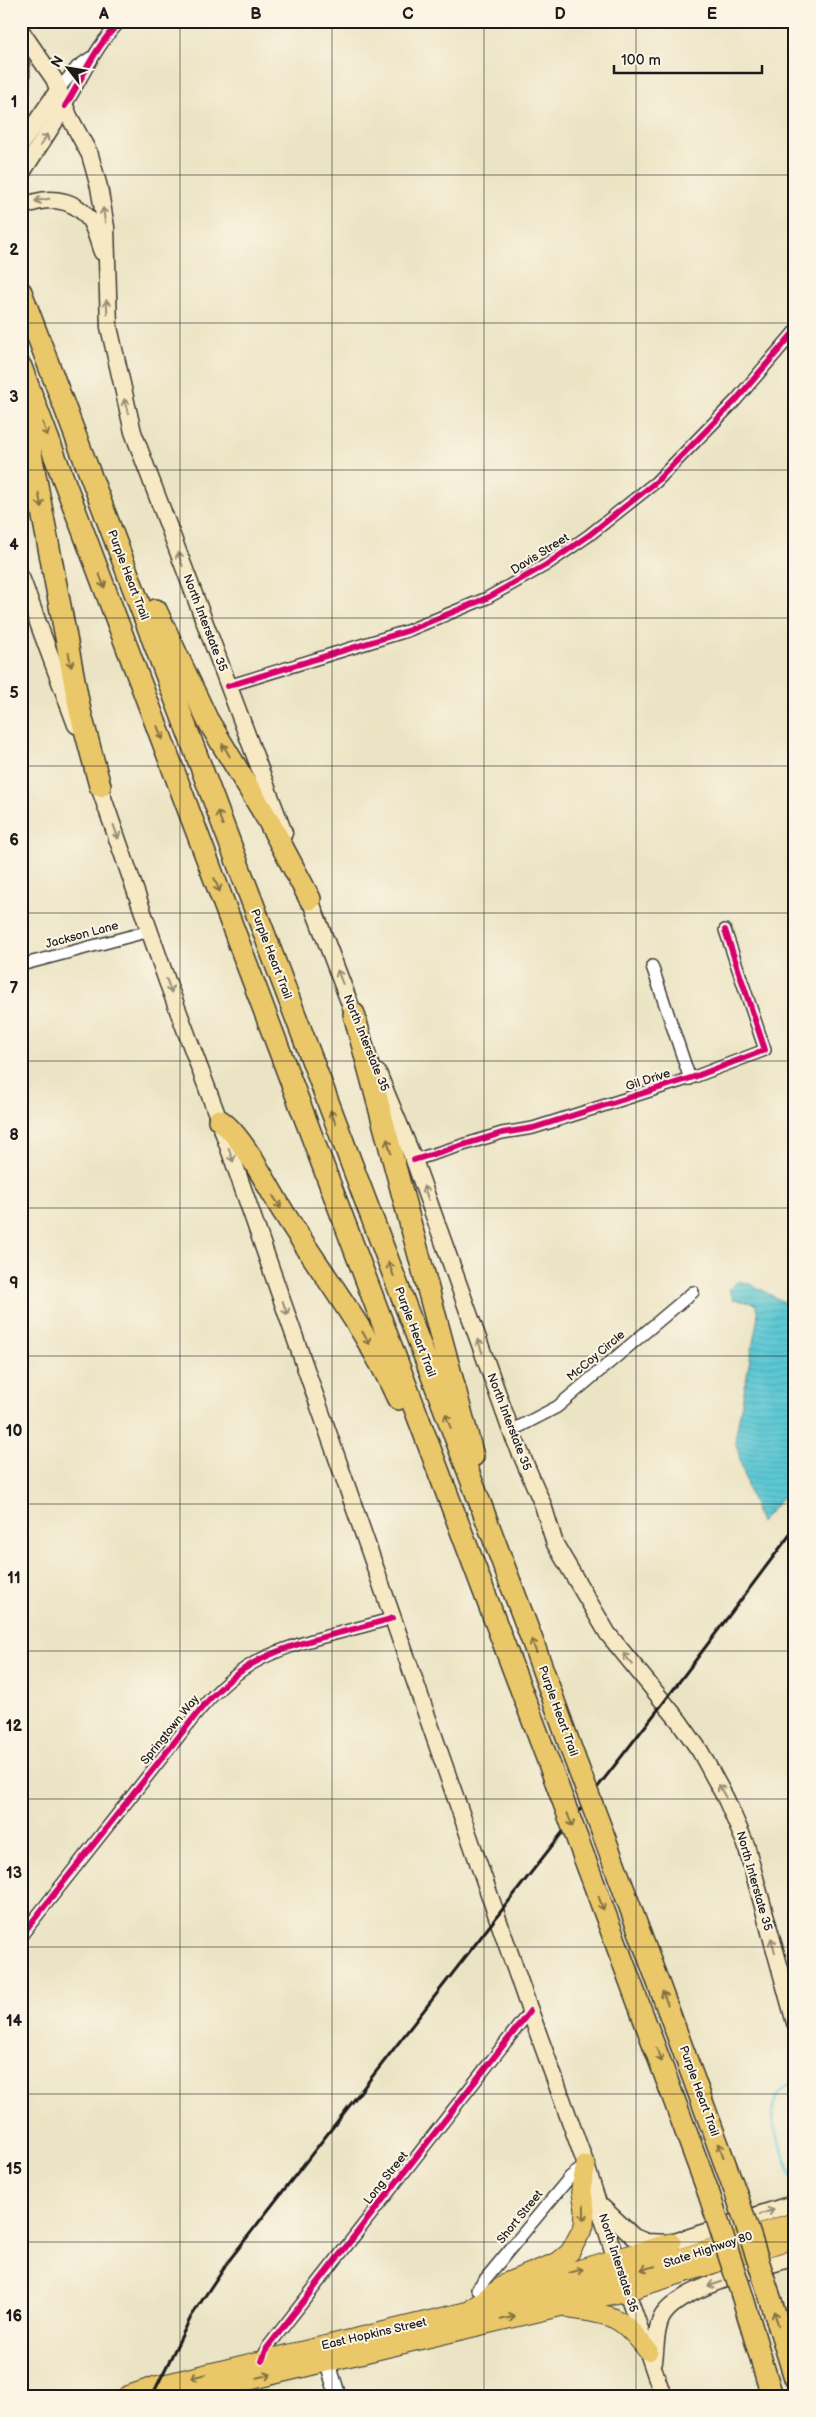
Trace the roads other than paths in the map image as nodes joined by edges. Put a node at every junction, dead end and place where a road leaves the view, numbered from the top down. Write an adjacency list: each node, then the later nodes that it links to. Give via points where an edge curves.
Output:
1 (121, 21): 3 (street)
2 (21, 31): 5 (main road, North Interstate 35)
3 (92, 57): 5 (street); 7 (street)
4 (21, 65): 6 (main road)
5 (59, 88): 7 (main road, North Interstate 35); 8 (main road)
6 (21, 91)
7 (65, 106): 9 (main road, one-way to 7); 11 (main road, North Interstate 35, one-way to 7, via 106,226 99,187 90,155)
8 (21, 144)
9 (21, 174)
10 (21, 208): 11 (main road, one-way to 10, via 89,219 70,204 52,199 34,201)
11 (106, 264): 17 (main road, North Interstate 35, one-way to 11, via 133,432 109,327)
12 (21, 292): 19 (highway, one-way to 12, via 208,719 168,639); 30 (highway, Purple Heart Trail, one-way to 12)
13 (795, 332): 17 (street, Davis Street, via 736,400 656,482 546,565 487,598 407,631)
14 (21, 367): 31 (highway, Purple Heart Trail, one-way to 31)
15 (21, 401): 18 (highway, one-way to 18, via 80,711)
16 (21, 576): 18 (main road, North Interstate 35)
17 (228, 686): 19 (main road, North Interstate 35)
18 (100, 786): 21 (main road, North Interstate 35, one-way to 21)
19 (310, 899): 24 (main road, North Interstate 35, one-way to 19)
20 (725, 930): 25 (street, Gil Drive, via 765,1050)
21 (150, 931): 22 (street, Jackson Lane); 26 (main road, North Interstate 35, one-way to 26)
22 (21, 965)
23 (652, 966): 25 (street)
24 (354, 1014): 27 (main road, North Interstate 35); 30 (highway, one-way to 24, via 466,1423)
25 (690, 1079): 27 (street, Gil Drive, via 533,1128 502,1133)
26 (219, 1120): 31 (highway, one-way to 31, via 235,1134 373,1349 434,1490); 32 (main road, North Interstate 35, one-way to 32)
27 (414, 1160): 29 (main road, North Interstate 35, one-way to 27)
28 (692, 1292): 29 (street, McCoy Circle, via 557,1407)
29 (510, 1431): 35 (main road, North Interstate 35, one-way to 29, via 746,1845 726,1799 679,1720 608,1634 574,1579 555,1544 543,1505)
30 (490, 1532): 53 (highway, Purple Heart Trail, one-way to 30, bridge, via 737,2196)
31 (491, 1609): 52 (highway, Purple Heart Trail, one-way to 52, bridge, via 708,2191)
32 (393, 1618): 33 (street, Springtown Way, via 281,1650 260,1660 225,1685 199,1711); 34 (main road, North Interstate 35)
33 (21, 1936)
34 (530, 2012): 36 (main road, North Interstate 35); 51 (street, Long Street, via 267,2348)
35 (795, 2023)
36 (586, 2165): 37 (main road, North Interstate 35); 44 (street, Short Street, via 570,2177); 47 (main road, one-way to 47, via 582,2188 584,2226 570,2252 558,2262 510,2281)
37 (598, 2203): 41 (main road, via 634,2237 646,2242); 43 (main road, North Interstate 35)
38 (795, 2203): 41 (main road, one-way to 38)
39 (795, 2222): 43 (main road, State Highway 80, one-way to 43)
40 (795, 2238): 43 (main road, State Highway 80)
41 (671, 2243): 43 (main road)
42 (795, 2257): 50 (main road, one-way to 50, via 694,2290 673,2304 661,2318)
43 (621, 2275): 45 (main road, East Hopkins Street); 46 (main road, East Hopkins Street); 50 (main road, North Interstate 35)
44 (477, 2288)
45 (500, 2304): 47 (main road, East Hopkins Street); 48 (main road, via 465,2320 403,2336)
46 (555, 2307): 48 (main road, East Hopkins Street, one-way to 46); 50 (main road, via 611,2316 633,2332)
47 (467, 2312): 49 (main road, East Hopkins Street)
48 (378, 2349): 49 (main road, East Hopkins Street)
49 (324, 2354): 51 (main road, East Hopkins Street); 55 (main road, East Hopkins Street, one-way to 49); 56 (street)
50 (651, 2358): 57 (main road, North Interstate 35)
51 (262, 2361): 54 (main road, East Hopkins Street, one-way to 54, via 156,2386)
52 (766, 2372): 58 (highway); 59 (highway, Purple Heart Trail)
53 (795, 2378)
54 (128, 2396)
55 (183, 2396)
56 (338, 2396)
57 (663, 2396)
58 (768, 2396)
59 (772, 2396)

